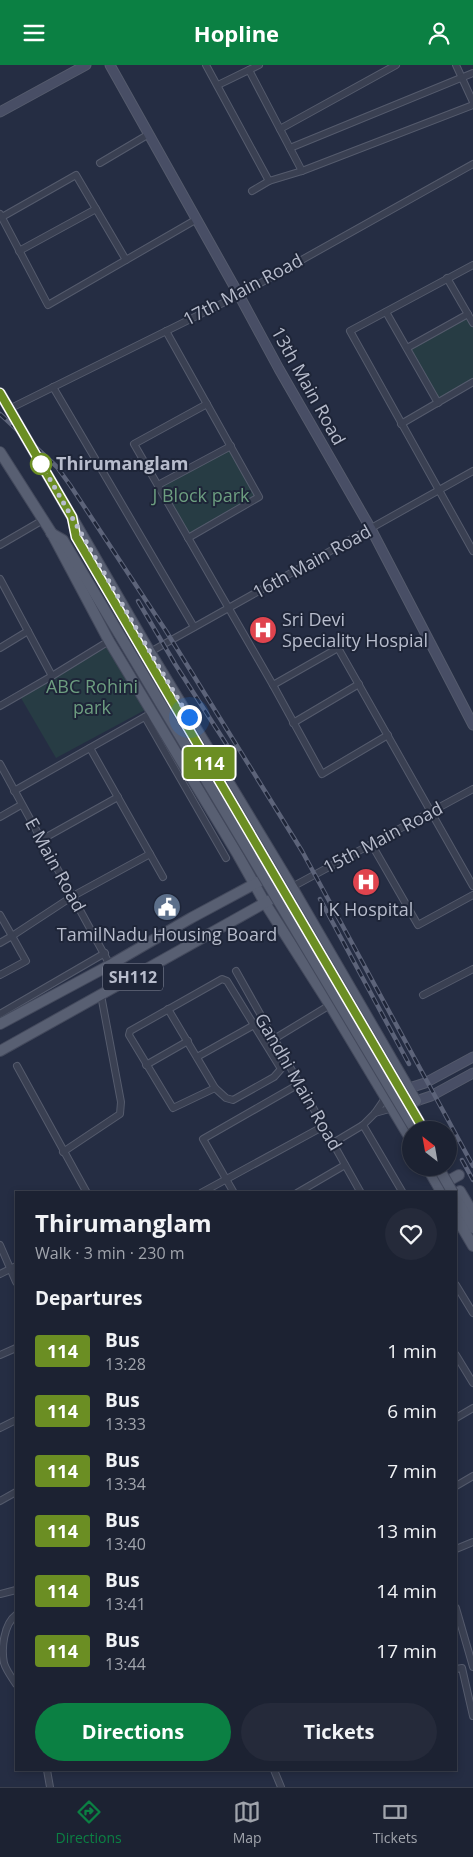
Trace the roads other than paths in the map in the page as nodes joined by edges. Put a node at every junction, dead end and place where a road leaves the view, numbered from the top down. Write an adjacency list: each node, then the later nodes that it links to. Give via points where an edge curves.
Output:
1 (86, 65): 12 (street)
2 (110, 65): 14 (street, 13th Main Road)
3 (206, 65): 10 (street)
4 (258, 65): 7 (street)
5 (396, 65): 13 (street)
6 (456, 65): 9 (street)
7 (249, 70): 10 (street); 13 (street)
8 (473, 73): 9 (street)
9 (462, 79): 11 (street); 15 (street)
10 (218, 85): 19 (street)
11 (473, 103): 18 (street)
12 (0, 113)
13 (280, 129): 15 (street)
14 (149, 134): 16 (street); 23 (street, 13th Main Road)
15 (290, 148): 18 (street)
16 (100, 163)
17 (473, 164): 28 (street, 17th Main Road)
18 (302, 171): 19 (street)
19 (269, 181): 20 (street)
20 (252, 191)
21 (96, 209): 22 (street, via 76,175); 24 (street); 25 (street)
22 (1, 215): 24 (street)
23 (197, 219): 25 (street); 28 (street, 13th Main Road)
24 (19, 251): 25 (street, via 48,305)
25 (126, 260)
26 (473, 265): 27 (street)
27 (447, 278): 29 (street); 30 (street)
28 (239, 295): 32 (street, 17th Main Road); 48 (street, 13th Main Road)
29 (386, 312): 33 (street); 40 (street, via 350,331)
30 (468, 314): 31 (street); 33 (street)
31 (473, 323)
32 (166, 331): 35 (street, 17th Main Road); 38 (street)
33 (407, 349): 37 (street)
34 (473, 382): 37 (street)
35 (53, 387): 39 (street, 17th Main Road); 56 (street)
36 (0, 393): 39 (main road)
37 (438, 403): 40 (street)
38 (207, 404): 41 (street); 44 (street, via 134,444)
39 (9, 409): 46 (main road)
40 (401, 424): 45 (street)
41 (230, 446): 44 (street); 50 (street, via 259,497)
42 (0, 451): 47 (main road)
43 (473, 471): 45 (street, 16th Main Road)
44 (158, 485): 50 (street)
45 (438, 491): 48 (street, 16th Main Road); 52 (street)
46 (72, 517): 60 (main road); 124 (main road, bridge, via 76,537)
47 (43, 520): 49 (main road); 51 (street)
48 (371, 529): 55 (street, 16th Main Road); 67 (street, 13th Main Road)
49 (50, 532): 58 (main road); 123 (main road, bridge, via 63,540)
50 (188, 538): 55 (street)
51 (0, 545)
52 (473, 551)
53 (0, 579): 54 (street)
54 (3, 591): 57 (street)
55 (229, 608): 56 (street, 16th Main Road); 62 (street)
56 (194, 627): 60 (street, 16th Main Road)
57 (28, 631): 59 (street); 61 (street)
58 (109, 641): 61 (street); 65 (main road)
59 (0, 648)
60 (150, 652): 77 (main road)
61 (52, 676): 64 (street)
62 (273, 685): 63 (street, via 338,648); 66 (street)
63 (359, 685): 66 (street); 68 (street)
64 (0, 706)
65 (148, 715): 69 (street); 79 (main road); 83 (street)
66 (293, 723): 68 (street, via 322,773)
67 (473, 725)
68 (388, 735): 76 (street)
69 (90, 748): 73 (street); 74 (street)
70 (0, 764): 71 (street, E Main Road)
71 (3, 779): 73 (street, E Main Road)
72 (473, 789): 76 (street, 15th Main Road)
73 (14, 791): 75 (street, E Main Road)
74 (118, 797): 80 (street); 82 (street)
75 (21, 805): 78 (street); 80 (street, E Main Road)
76 (432, 812): 81 (street, 15th Main Road); 87 (street)
77 (248, 813): 79 (main road); 84 (main road)
78 (0, 817)
79 (222, 827): 86 (main road)
80 (41, 840): 90 (street, E Main Road)
81 (372, 845): 88 (street, 15th Main Road); 89 (street, via 418,925)
82 (150, 854): 85 (street); 90 (street)
83 (226, 858)
84 (282, 869): 86 (main road, SH112); 88 (main road)
85 (163, 877)
86 (254, 884): 91 (main road); 96 (main road, SH112)
87 (473, 885)
88 (292, 887): 91 (main road, SH112); 118 (main road)
89 (473, 895)
90 (73, 896): 93 (street); 95 (street, E Main Road)
91 (265, 903): 100 (main road, SH112); 102 (main road)
92 (0, 915): 93 (street)
93 (12, 936): 94 (street); 99 (street, via 26,961)
94 (0, 943)
95 (105, 953): 96 (street, E Main Road); 104 (street)
96 (110, 965): 106 (main road, SH112)
97 (473, 969): 101 (street)
98 (236, 971): 105 (street, Gandhi Main Road)
99 (0, 975)
100 (101, 995): 110 (main road, SH112); 129 (street, via 121,1110 120,1114)
101 (423, 995)
102 (330, 1005): 108 (street); 119 (main road)
103 (168, 1009): 107 (street, via 222,979); 109 (street); 113 (street, via 128,1035)
104 (0, 1014)
105 (263, 1020): 107 (street); 108 (street, Gandhi Main Road)
106 (0, 1024)
107 (253, 1025): 111 (street); 117 (street, via 280,1072 232,1100)
108 (274, 1039): 116 (street, Gandhi Main Road)
109 (188, 1041): 111 (street); 113 (street)
110 (0, 1051)
111 (197, 1057): 117 (street)
112 (473, 1057): 118 (street, via 425,1083)
113 (146, 1065): 117 (street, via 173,1109)
114 (17, 1066): 129 (street)
115 (473, 1073): 120 (street)
116 (299, 1084): 127 (street, Gandhi Main Road); 135 (street, via 203,1139)
117 (215, 1088)
118 (408, 1088): 119 (street); 120 (main road)
119 (386, 1097): 121 (main road); 122 (street)
120 (416, 1101): 121 (street)
121 (393, 1108): 122 (street); 125 (main road)
122 (375, 1113): 126 (street)
123 (410, 1121)
124 (419, 1121)
125 (402, 1124)
126 (363, 1125): 128 (street); 142 (street)
127 (324, 1126): 128 (street, Gandhi Main Road); 135 (street)
128 (333, 1143): 130 (street, Gandhi Main Road)
129 (64, 1152): 137 (street)
130 (345, 1165): 140 (street); 141 (street, Gandhi Main Road)
131 (459, 1175): 136 (main road)
132 (432, 1176): 136 (main road)
133 (444, 1176): 143 (main road, bridge)
134 (449, 1176): 144 (main road)
135 (227, 1179): 138 (street); 139 (street)
136 (440, 1190)
137 (86, 1191)
138 (205, 1191)
139 (233, 1191)
140 (300, 1191)
141 (360, 1191)
142 (401, 1191)
143 (454, 1191)
144 (455, 1191)
145 (457, 1195): 147 (main road)
146 (457, 1196): 149 (main road)
147 (473, 1213)
148 (457, 1219): 151 (main road)
149 (473, 1228)
150 (0, 1245): 152 (street)
151 (473, 1246)
152 (13, 1268): 153 (street)
153 (0, 1274)
154 (457, 1287): 155 (street)
155 (473, 1313)
156 (15, 1348): 157 (street)
157 (0, 1355)
158 (459, 1366): 159 (street)
159 (473, 1383)
160 (473, 1408): 161 (street)
161 (457, 1417)
162 (15, 1420): 163 (street)
163 (0, 1428)
164 (472, 1478): 165 (street)
165 (457, 1486)
166 (15, 1493): 167 (street)
167 (0, 1501)
168 (473, 1542): 169 (street)
169 (457, 1549)
170 (15, 1590): 171 (street)
171 (0, 1594)
172 (457, 1611): 174 (street)
173 (15, 1616): 176 (street, via 4,1638 4,1664)
174 (473, 1667)
175 (457, 1669): 177 (street, via 462,1668)
176 (15, 1682)
177 (473, 1716)
178 (47, 1771): 180 (street)
179 (274, 1771): 181 (street)
180 (50, 1787)
181 (281, 1787)

